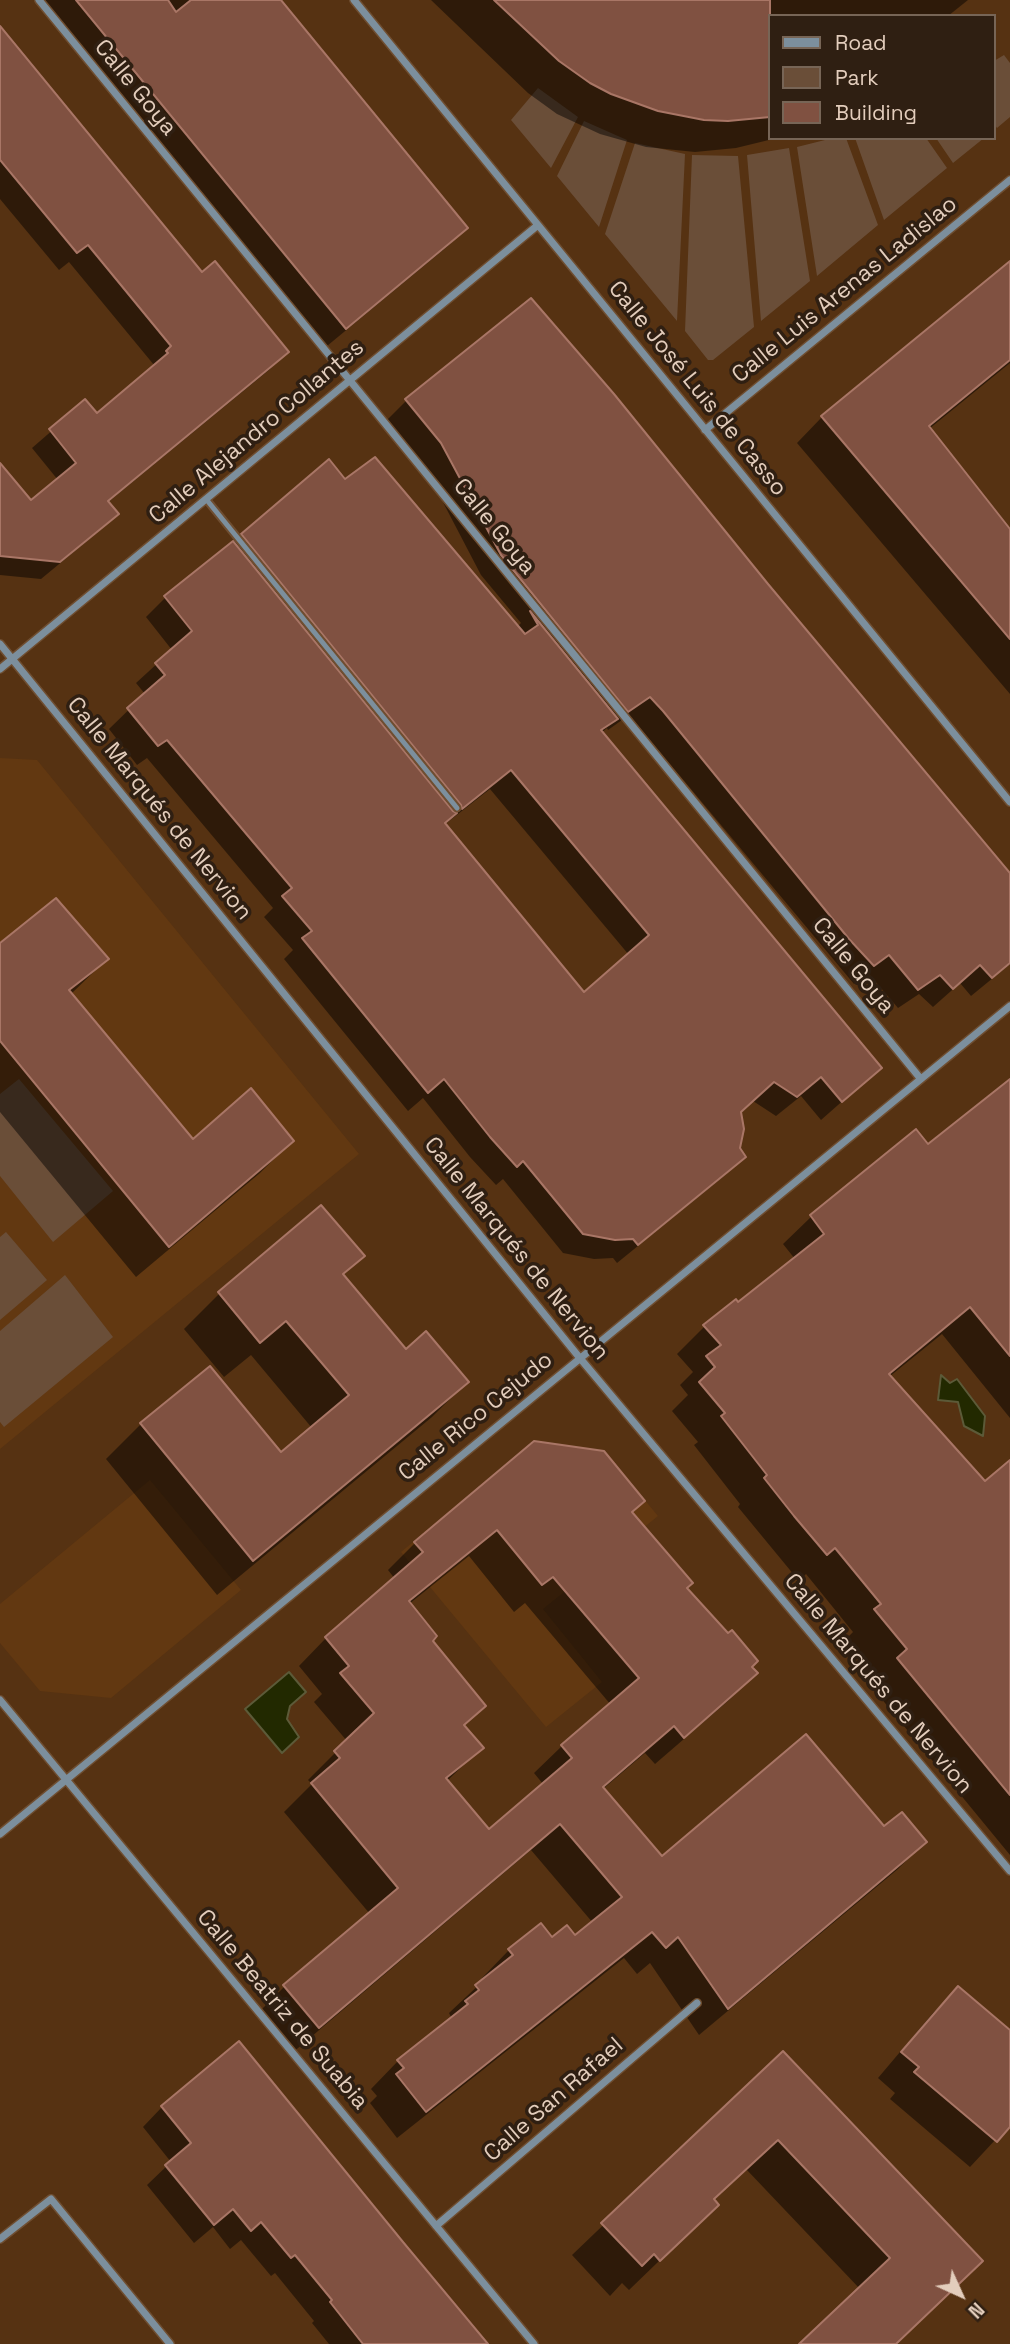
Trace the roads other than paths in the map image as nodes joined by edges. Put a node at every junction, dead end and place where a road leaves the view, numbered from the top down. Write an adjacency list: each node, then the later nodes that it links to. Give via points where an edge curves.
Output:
1 (38, 0): 5 (street, Calle Goya)
2 (354, 0): 4 (street, Calle José Luis de Casso)
3 (1010, 180): 6 (street, Calle Luis Arenas Ladislao)
4 (538, 225): 5 (street, Calle Alejandro Collantes); 6 (street, Calle José Luis de Casso)
5 (350, 380): 7 (street, Calle Alejandro Collantes); 14 (street, Calle Goya)
6 (705, 430): 11 (street, Calle José Luis de Casso)
7 (206, 499): 9 (street, Calle Alejandro Collantes); 12 (lane)
8 (0, 644): 9 (street, Calle Marqués de Nervion)
9 (12, 659): 10 (street, Calle Alejandro Collantes); 15 (street, Calle Marqués de Nervion)
10 (0, 669)
11 (1010, 802)
12 (457, 808)
13 (1010, 1006): 14 (street, Calle Rico Cejudo)
14 (920, 1078): 15 (street, Calle Rico Cejudo)
15 (579, 1357): 17 (street, Calle Rico Cejudo); 19 (street, Calle Marqués de Nervion)
16 (0, 1700): 17 (street, Calle Beatriz de Suabia)
17 (66, 1779): 18 (street, Calle Rico Cejudo); 21 (street, Calle Beatriz de Suabia)
18 (0, 1834)
19 (1009, 1870)
20 (697, 2003): 21 (street, Calle San Rafael)
21 (436, 2226): 24 (street, Calle Beatriz de Suabia)
22 (0, 2239): 23 (street, via 51,2199)
23 (170, 2344)
24 (534, 2344)

